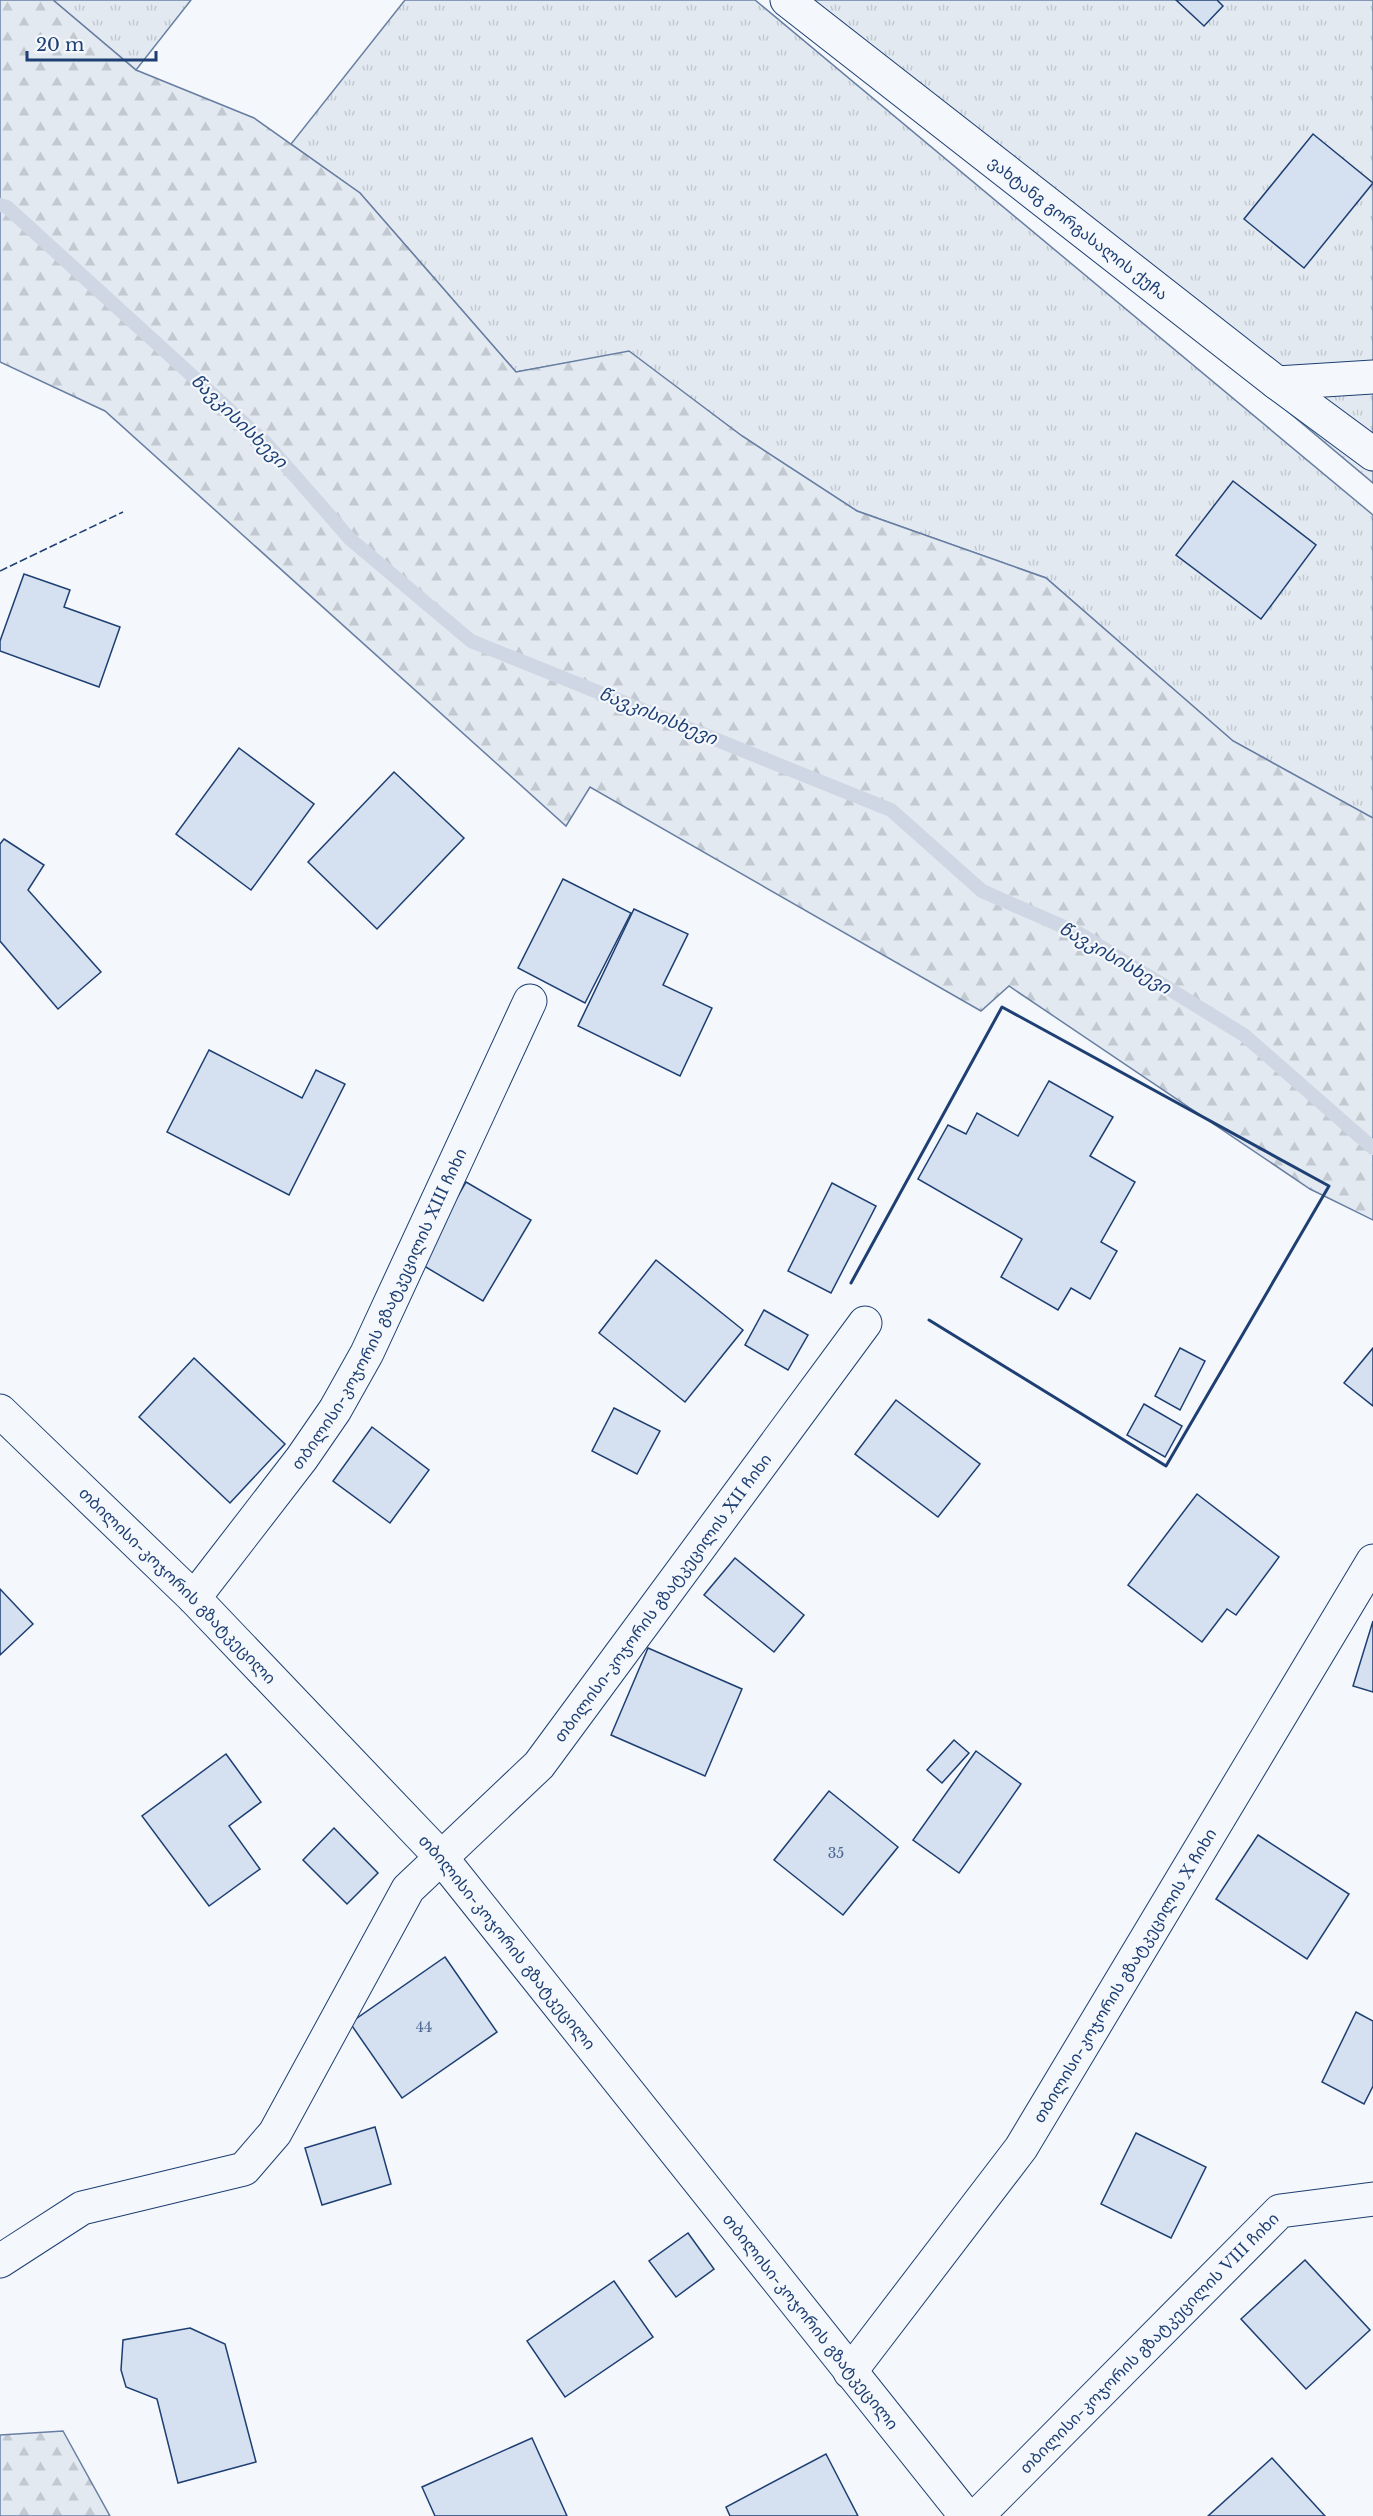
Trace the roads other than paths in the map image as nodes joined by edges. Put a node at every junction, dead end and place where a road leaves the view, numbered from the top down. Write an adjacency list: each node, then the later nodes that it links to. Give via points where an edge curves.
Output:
1 (787, 0): 3 (street, ვახტანგ გორგასალის ქუჩა)
2 (1373, 377): 3 (street)
3 (1277, 383): 4 (street, ვახტანგ გორგასალის ქუჩა)
4 (1373, 454)
5 (530, 1001): 9 (street, თბილისი-კოჯორის გზატკეცილის XIII ჩიხი, via 368,1353 302,1458)
6 (865, 1323): 10 (street, თბილისი-კოჯორის გზატკეცილის XII ჩიხი, via 539,1765)
7 (0, 1411): 9 (street, თბილისი-კოჯორის გზატკეცილი)
8 (1373, 1561): 13 (street, თბილისი-კოჯორის გზატკეცილის X ჩიხი, via 1021,2148)
9 (194, 1598): 10 (street, თბილისი-კოჯორის გზატკეცილი)
10 (440, 1856): 12 (street, თბილისი-კოჯორის გზატკეცილის XII ჩიხი, via 408,1889 276,2133 244,2169 82,2208); 13 (street, თბილისი-კოჯორის გზატკეცილი)
11 (1373, 2199): 15 (street, თბილისი-კოჯორის გზატკეცილის VIII ჩიხი, via 1280,2211)
12 (0, 2261)
13 (850, 2372): 14 (street, თბილისი-კოჯორის გზატკეცილი)
14 (966, 2516)
15 (977, 2516)

